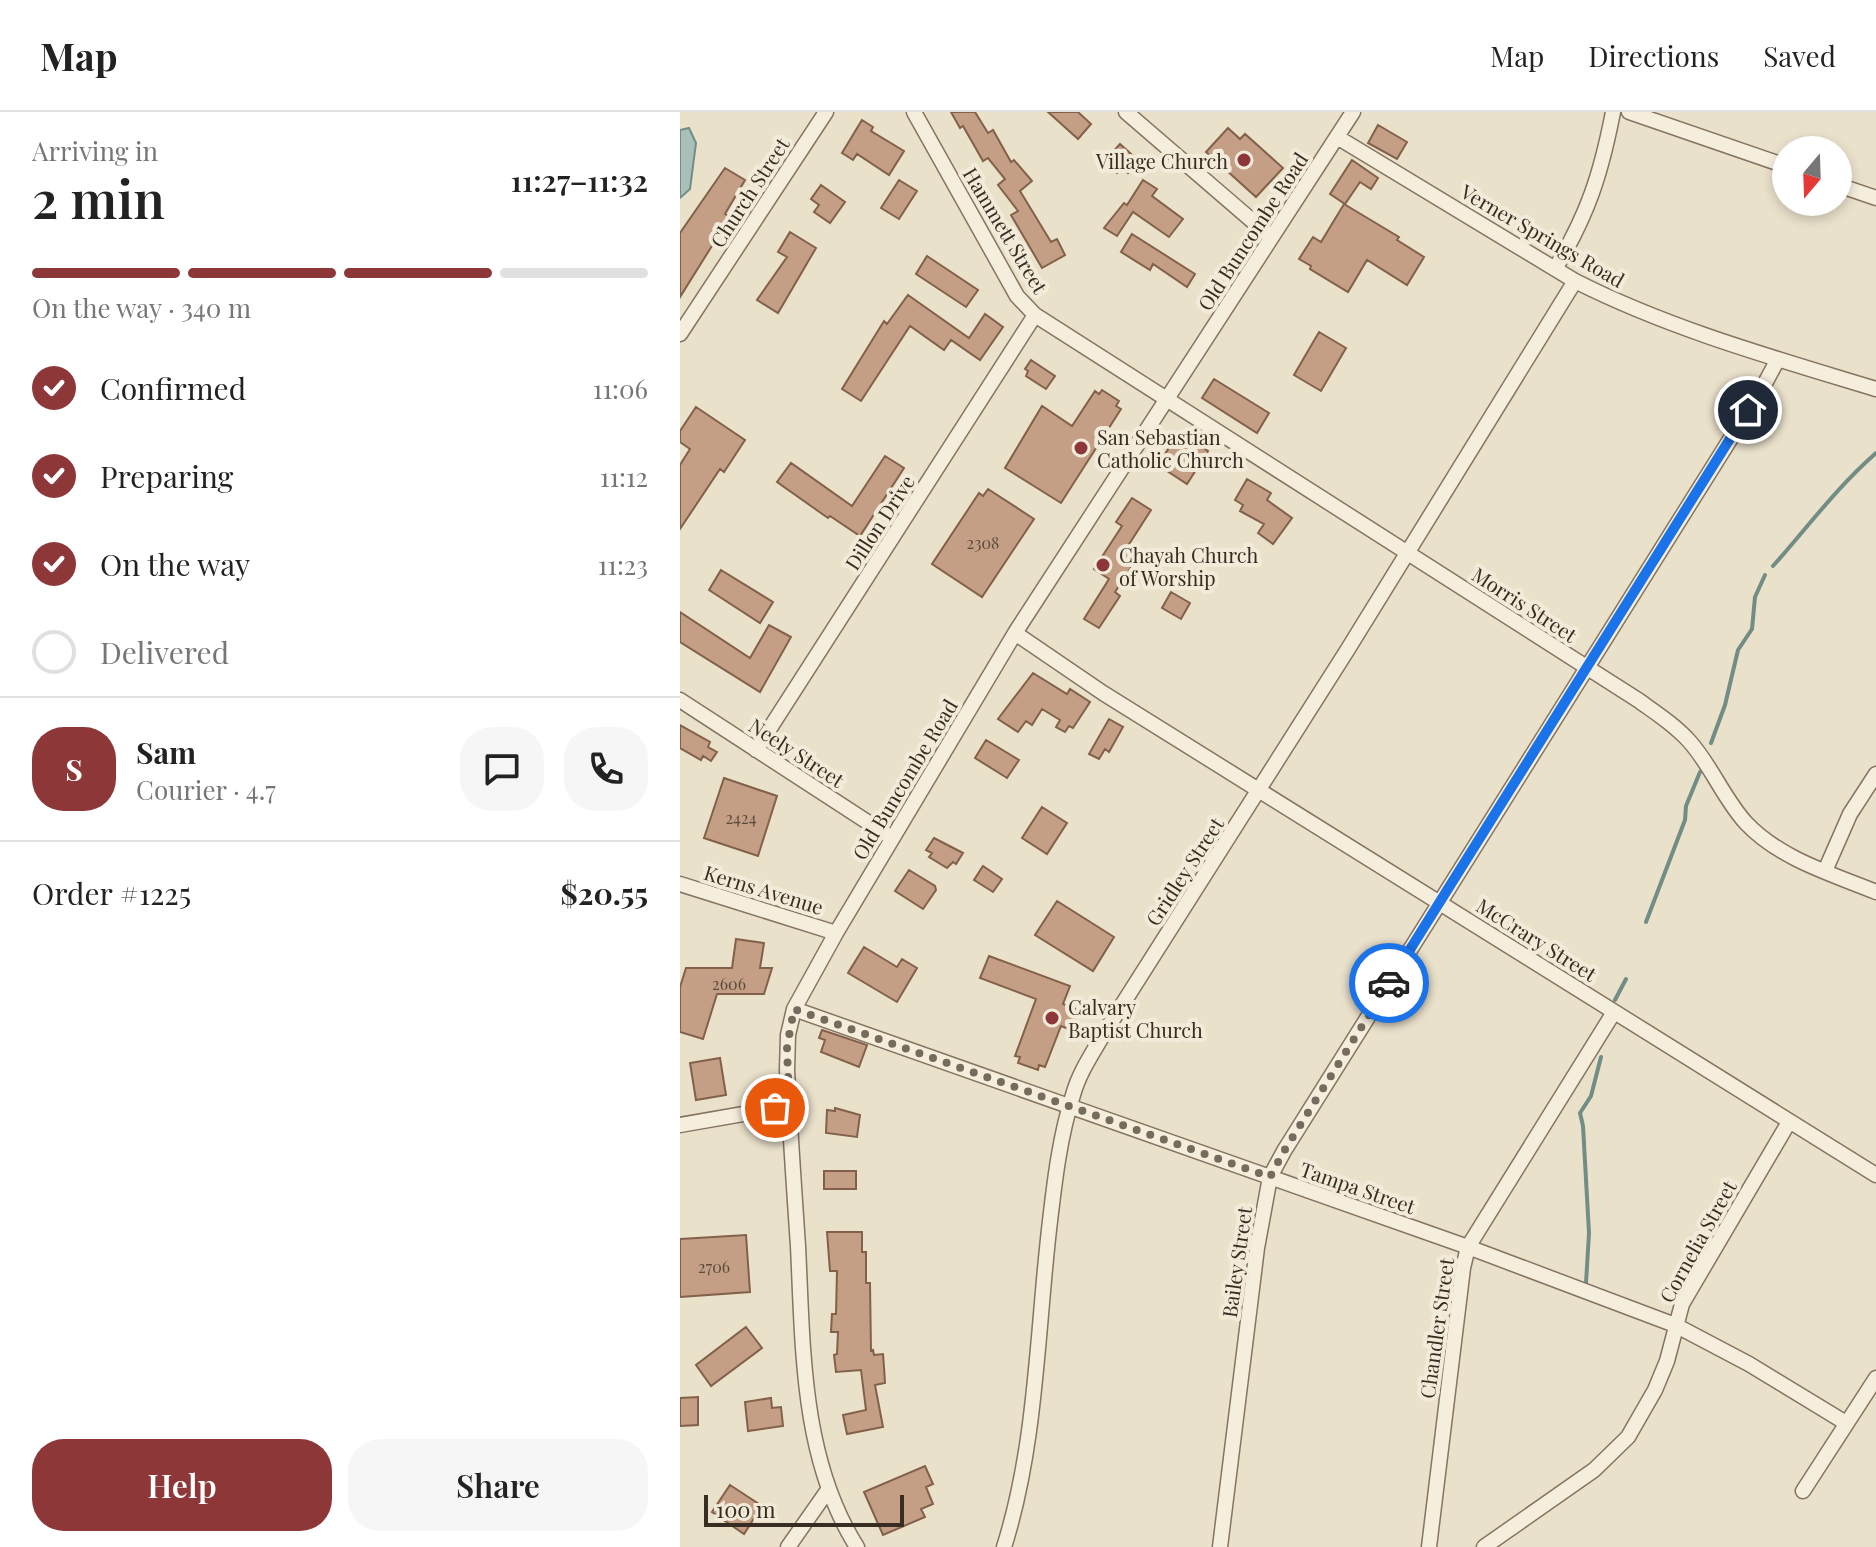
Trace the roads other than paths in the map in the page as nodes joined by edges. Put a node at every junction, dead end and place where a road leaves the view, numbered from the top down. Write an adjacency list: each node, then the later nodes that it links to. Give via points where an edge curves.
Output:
1 (826, 112): 15 (street, Church Street)
2 (914, 112): 14 (street, Hammett Street, via 1017,296)
3 (1126, 112): 11 (street)
4 (1353, 112): 7 (street, Old Buncombe Road)
5 (1613, 112): 12 (street, via 1593,197)
6 (1629, 112): 8 (street)
7 (1337, 137): 11 (street, Old Buncombe Road); 12 (street, Verner Springs Road)
8 (1772, 161)
9 (1852, 190): 10 (street)
10 (1876, 198)
11 (1271, 237): 18 (street, Old Buncombe Road)
12 (1555, 269): 13 (street, Verner Springs Road)
13 (1575, 281): 16 (street, Verner Springs Road, via 1649,315); 19 (street, Gridley Street)
14 (1035, 315): 18 (street, Hammett Street); 23 (street, Dillon Drive)
15 (680, 334)
16 (1778, 359): 17 (street, Verner Springs Road); 21 (street, Bailey Street)
17 (1876, 389)
18 (1167, 398): 19 (street, Morris Street); 20 (street, Old Buncombe Road)
19 (1408, 553): 21 (street, Morris Street); 25 (street, Gridley Street)
20 (1015, 633): 25 (street, McCrary Street); 26 (street, Old Buncombe Road)
21 (1586, 668): 27 (street, Morris Street, via 1681,734 1755,832); 30 (street, Bailey Street)
22 (680, 700): 23 (street, Neely Street)
23 (756, 750): 26 (street, Neely Street)
24 (1876, 774): 27 (street, via 1850,814)
25 (1259, 788): 30 (street, McCrary Street); 35 (street, Gridley Street, via 1103,1035)
26 (892, 838): 31 (street, Old Buncombe Road)
27 (1825, 871): 29 (street, Morris Street)
28 (680, 884): 31 (street, Kerns Avenue)
29 (1876, 892)
30 (1440, 901): 33 (street, McCrary Street); 39 (street, Bailey Street)
31 (836, 933): 32 (street, Old Buncombe Road)
32 (794, 1009): 34 (street, Old Buncombe Road, via 787,1047); 35 (street, Tampa Street)
33 (1614, 1012): 36 (street, McCrary Street); 40 (street, Chandler Street)
34 (789, 1106): 37 (street); 44 (street, Old Buncombe Road, via 808,1385)
35 (1070, 1106): 39 (street, Tampa Street); 48 (street, Gridley Street, via 1056,1175 1025,1452)
36 (1789, 1122): 38 (street, McCrary Street); 41 (street, Cornelia Street, via 1691,1286)
37 (680, 1125)
38 (1876, 1175)
39 (1270, 1177): 40 (street, Tampa Street); 49 (street, Bailey Street)
40 (1468, 1247): 41 (street, Tampa Street); 50 (street, Chandler Street)
41 (1675, 1325): 43 (street, Tampa Street); 51 (street, Cornelia Street, via 1655,1390 1628,1437 1594,1470)
42 (1876, 1378): 43 (street)
43 (1846, 1423): 45 (street)
44 (828, 1490): 46 (street); 47 (street, Old Buncombe Road)
45 (1803, 1491)
46 (788, 1547)
47 (857, 1547)
48 (1004, 1547)
49 (1220, 1547)
50 (1429, 1547)
51 (1484, 1547)

